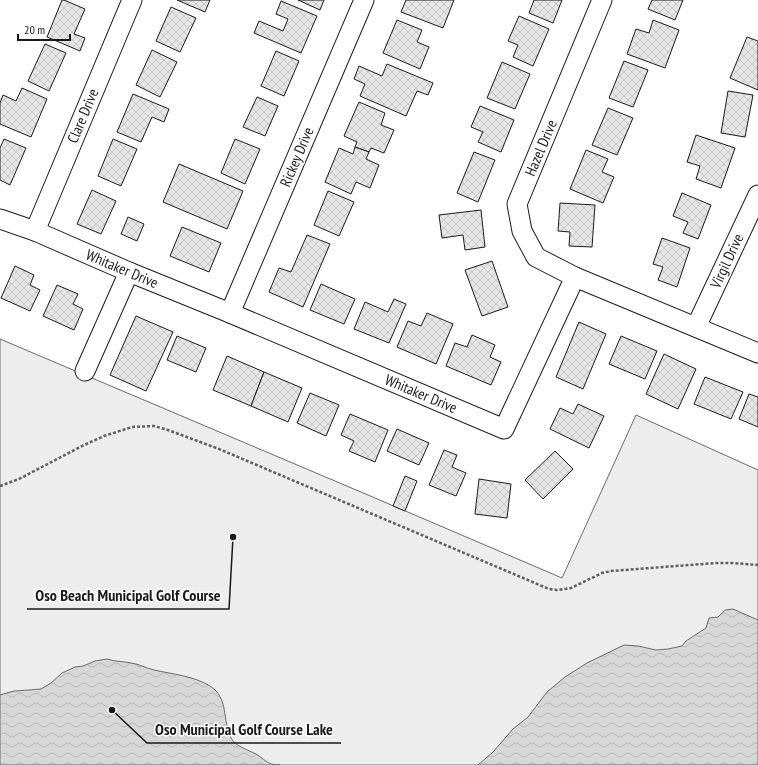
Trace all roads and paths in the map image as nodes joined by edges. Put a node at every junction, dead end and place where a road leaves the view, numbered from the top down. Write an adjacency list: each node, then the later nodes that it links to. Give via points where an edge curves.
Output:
1 (132, 0): 6 (street, Clare Drive)
2 (364, 0): 9 (street, Rickey Drive)
3 (602, 0): 8 (street, Hazel Drive, via 517,204 522,231 536,257)
4 (758, 195): 10 (street, Virgil Drive)
5 (0, 218): 6 (street, Whitaker Drive)
6 (35, 231): 7 (street, Whitaker Drive)
7 (129, 272): 9 (street, Whitaker Drive); 12 (street)
8 (575, 277): 9 (street, Whitaker Drive, via 504,429); 10 (street)
9 (230, 313)
10 (696, 327): 11 (street)
11 (758, 353)
12 (85, 371)
13 (0, 486): 14 (path, via 104,436 132,426 154,426 219,449 549,589 571,588 611,571 721,563)
14 (758, 565)

